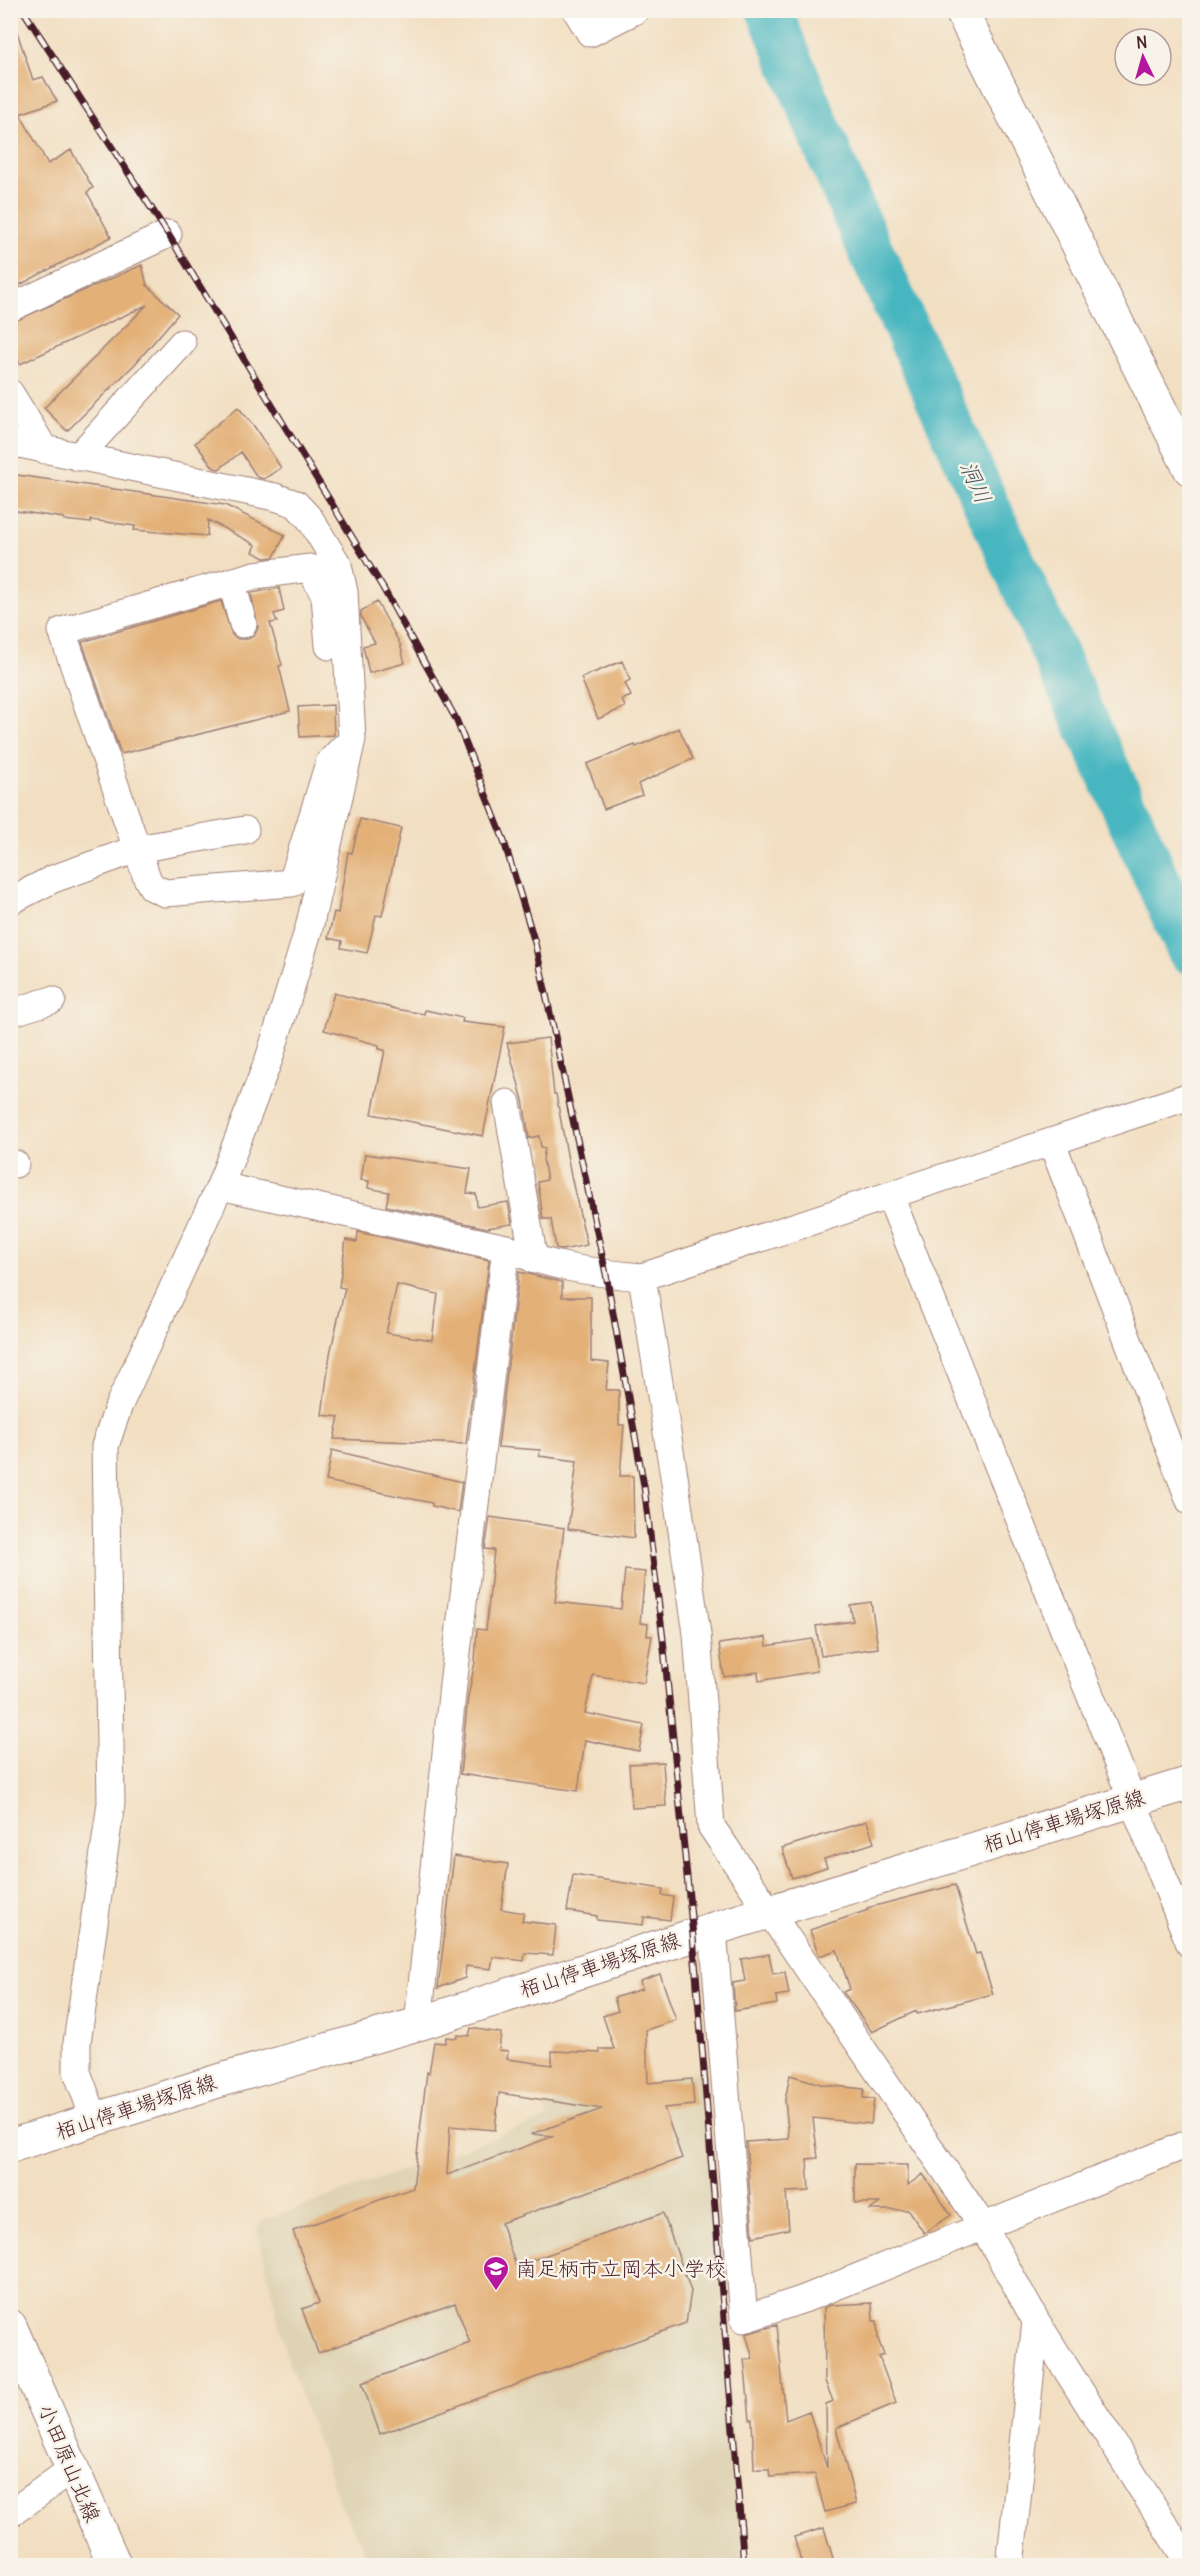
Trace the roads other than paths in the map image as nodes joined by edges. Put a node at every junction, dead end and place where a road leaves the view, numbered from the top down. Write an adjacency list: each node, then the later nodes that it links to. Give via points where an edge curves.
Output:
1 (576, 10): 2 (street, via 590,33)
2 (636, 10)
3 (960, 10): 11 (main road)
4 (168, 234): 5 (street)
5 (10, 308)
6 (182, 343): 10 (street)
7 (10, 393): 9 (street)
8 (10, 442): 9 (street)
9 (45, 450): 10 (street)
10 (78, 457): 14 (street, via 296,504 310,519 338,565 344,592)
11 (1190, 469)
12 (232, 583): 13 (street); 14 (street, via 255,575 310,568 325,596 333,690); 17 (street, via 62,631)
13 (243, 624)
14 (349, 696): 15 (street)
15 (352, 739): 17 (street, via 328,763 292,884 165,893 152,887); 24 (street, via 309,928 268,1059)
16 (245, 830): 17 (street)
17 (137, 849): 18 (street, via 53,879)
18 (10, 901)
19 (52, 1000): 20 (street)
20 (10, 1013)
21 (1190, 1096): 23 (street)
22 (507, 1103): 27 (street)
23 (1052, 1143): 25 (street); 29 (street)
24 (220, 1186): 26 (street); 36 (street, via 119,1404 105,1446 111,1803 77,2043 77,2072)
25 (890, 1196): 28 (street); 31 (street)
26 (506, 1248): 27 (street); 35 (street, via 453,1685)
27 (534, 1260): 28 (street)
28 (642, 1277): 32 (street, via 697,1634 711,1826)
29 (1190, 1501)
30 (1190, 1783): 31 (main road, 栢山停車場塚原線)
31 (1132, 1800): 32 (main road, 栢山停車場塚原線); 34 (street)
32 (769, 1913): 33 (main road, 栢山停車場塚原線); 39 (street)
33 (713, 1929): 35 (main road, 栢山停車場塚原線); 39 (street, via 744,2319 804,2299)
34 (1190, 1944)
35 (418, 2024): 36 (main road, 栢山停車場塚原線)
36 (95, 2120): 38 (main road, 栢山停車場塚原線)
37 (1190, 2143): 39 (street)
38 (10, 2146)
39 (983, 2226): 40 (street)
40 (1036, 2321): 45 (street); 46 (street)
41 (10, 2326): 42 (main road, 小田原山北線)
42 (72, 2469): 43 (street); 44 (main road, 小田原山北線)
43 (10, 2514)
44 (115, 2565)
45 (1010, 2565)
46 (1190, 2565)

